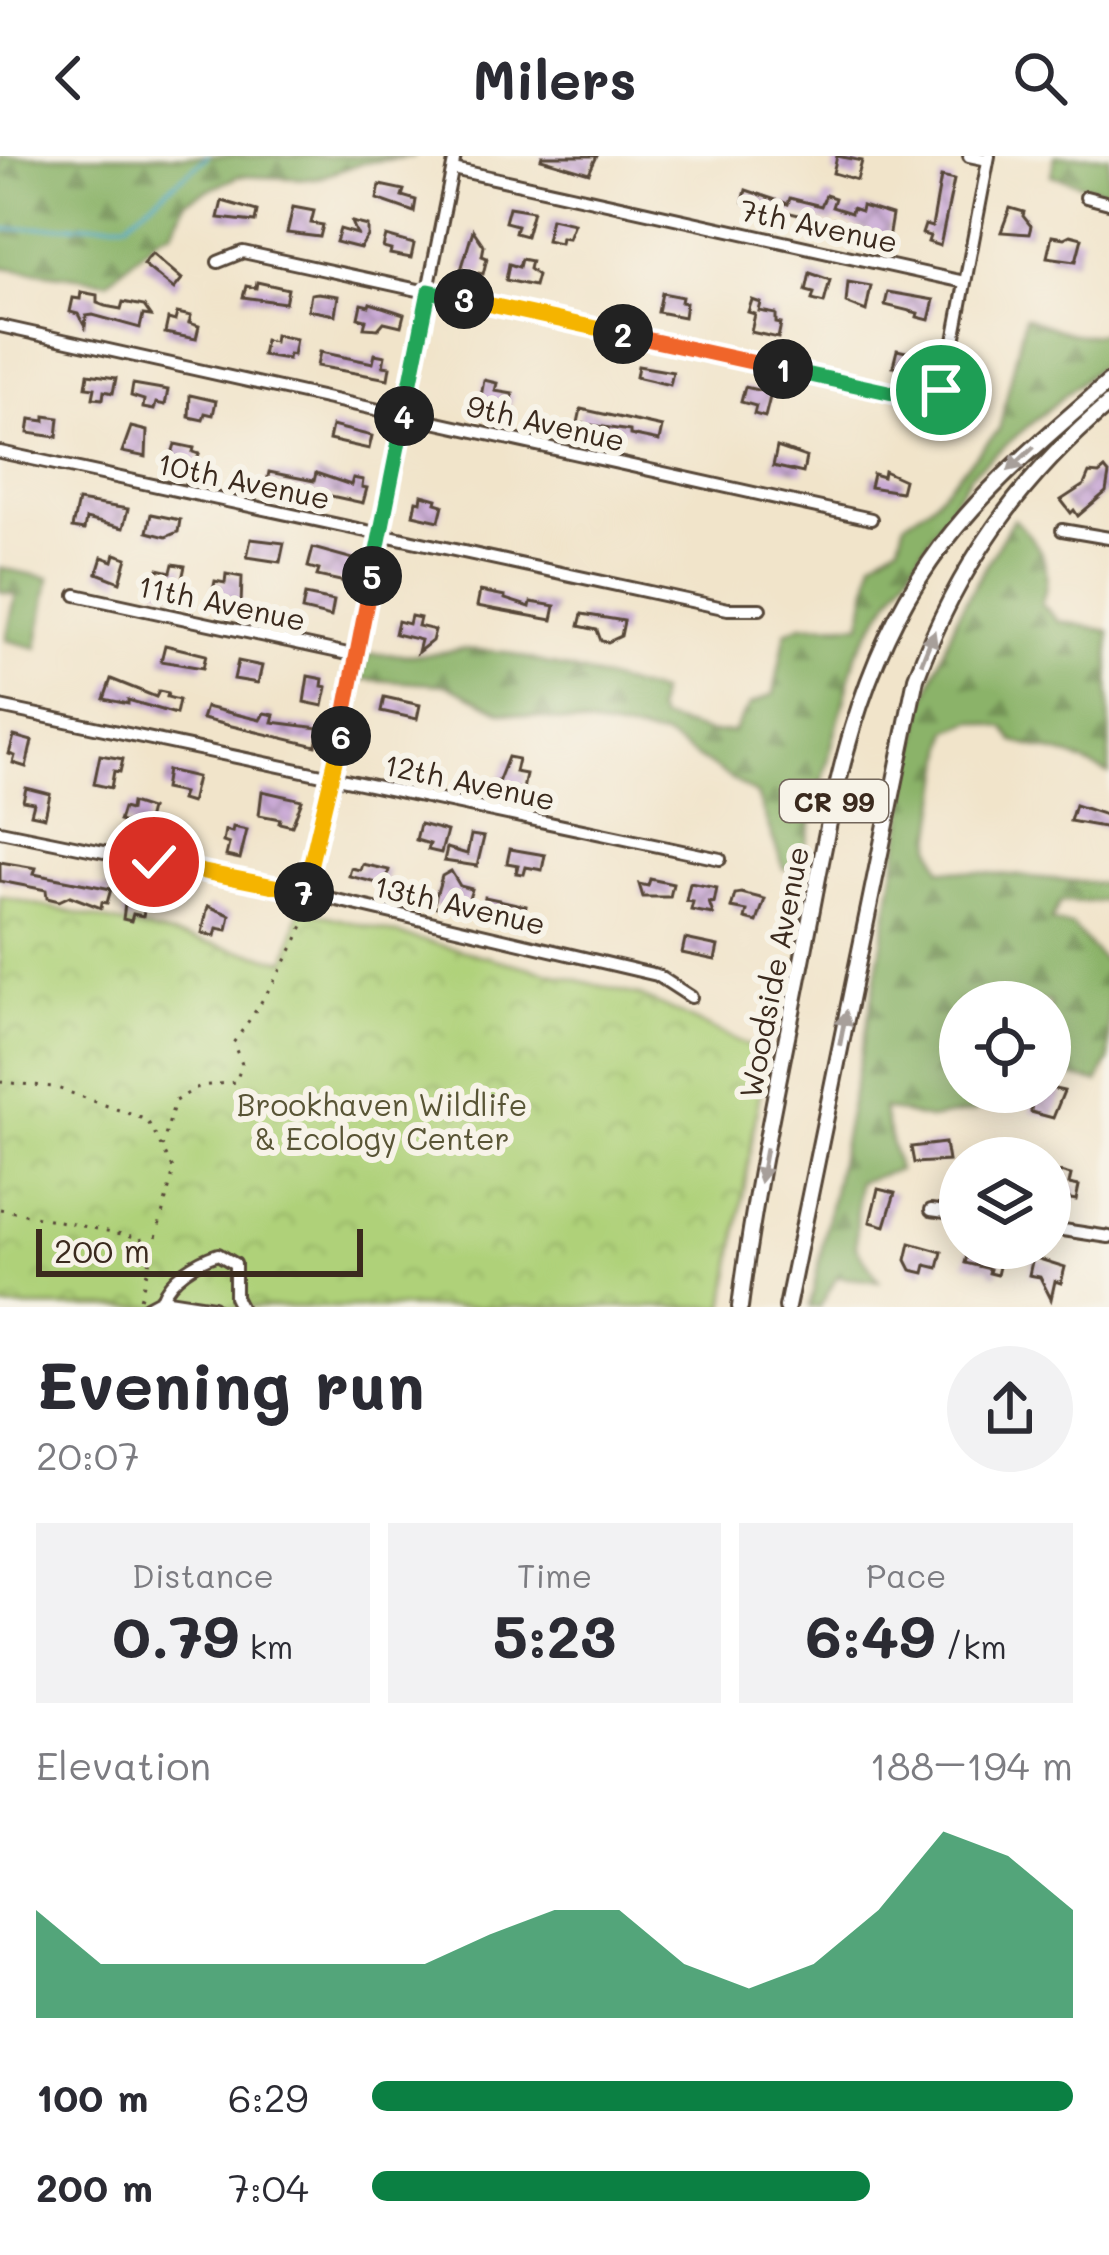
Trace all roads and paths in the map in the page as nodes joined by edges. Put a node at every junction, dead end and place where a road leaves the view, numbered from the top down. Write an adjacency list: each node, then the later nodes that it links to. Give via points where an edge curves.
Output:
1 (969, 156): 2 (street)
2 (988, 158): 7 (street)
3 (454, 163): 7 (street, 7th Avenue); 8 (street)
4 (1086, 197): 5 (street)
5 (1109, 203)
6 (218, 262): 8 (street, via 243,252)
7 (964, 281): 8 (street, via 941,390 911,397)
8 (429, 291): 12 (street)
9 (0, 326): 12 (street, 9th Avenue)
10 (1109, 382): 39 (main road, Woodside Avenue / CR 99, one-way to 39, via 954,530 872,667 846,744)
11 (1109, 404): 40 (main road, CR 99, one-way to 11, via 916,678 946,604 996,522)
12 (404, 415): 14 (street, 9th Avenue); 16 (street)
13 (0, 452): 16 (street, 10th Avenue)
14 (871, 519)
15 (1062, 530): 17 (street)
16 (380, 535): 19 (street, 10th Avenue); 20 (street)
17 (1109, 538)
18 (76, 595): 20 (street, 11th Avenue)
19 (760, 609)
20 (356, 656): 22 (street)
21 (0, 706): 22 (street, 12th Avenue)
22 (333, 777): 24 (street, 12th Avenue); 25 (street)
23 (0, 831): 25 (street, 13th Avenue)
24 (719, 859)
25 (307, 893): 26 (street, 13th Avenue, via 657,975); 28 (path, via 310,910 233,1043 242,1064 236,1082 200,1086 175,1101)
26 (691, 997)
27 (0, 1082): 28 (path, via 54,1087 147,1120)
28 (162, 1147): 34 (path, via 174,1170)
29 (0, 1209): 34 (path, via 141,1238)
30 (931, 1210): 31 (street)
31 (939, 1211)
32 (1071, 1231): 33 (street)
33 (1109, 1237)
34 (150, 1259): 36 (path)
35 (162, 1299): 36 (street); 37 (street); 38 (street, via 200,1260 218,1253 235,1264)
36 (143, 1307)
37 (213, 1307)
38 (240, 1307)
39 (740, 1307)
40 (787, 1307)

